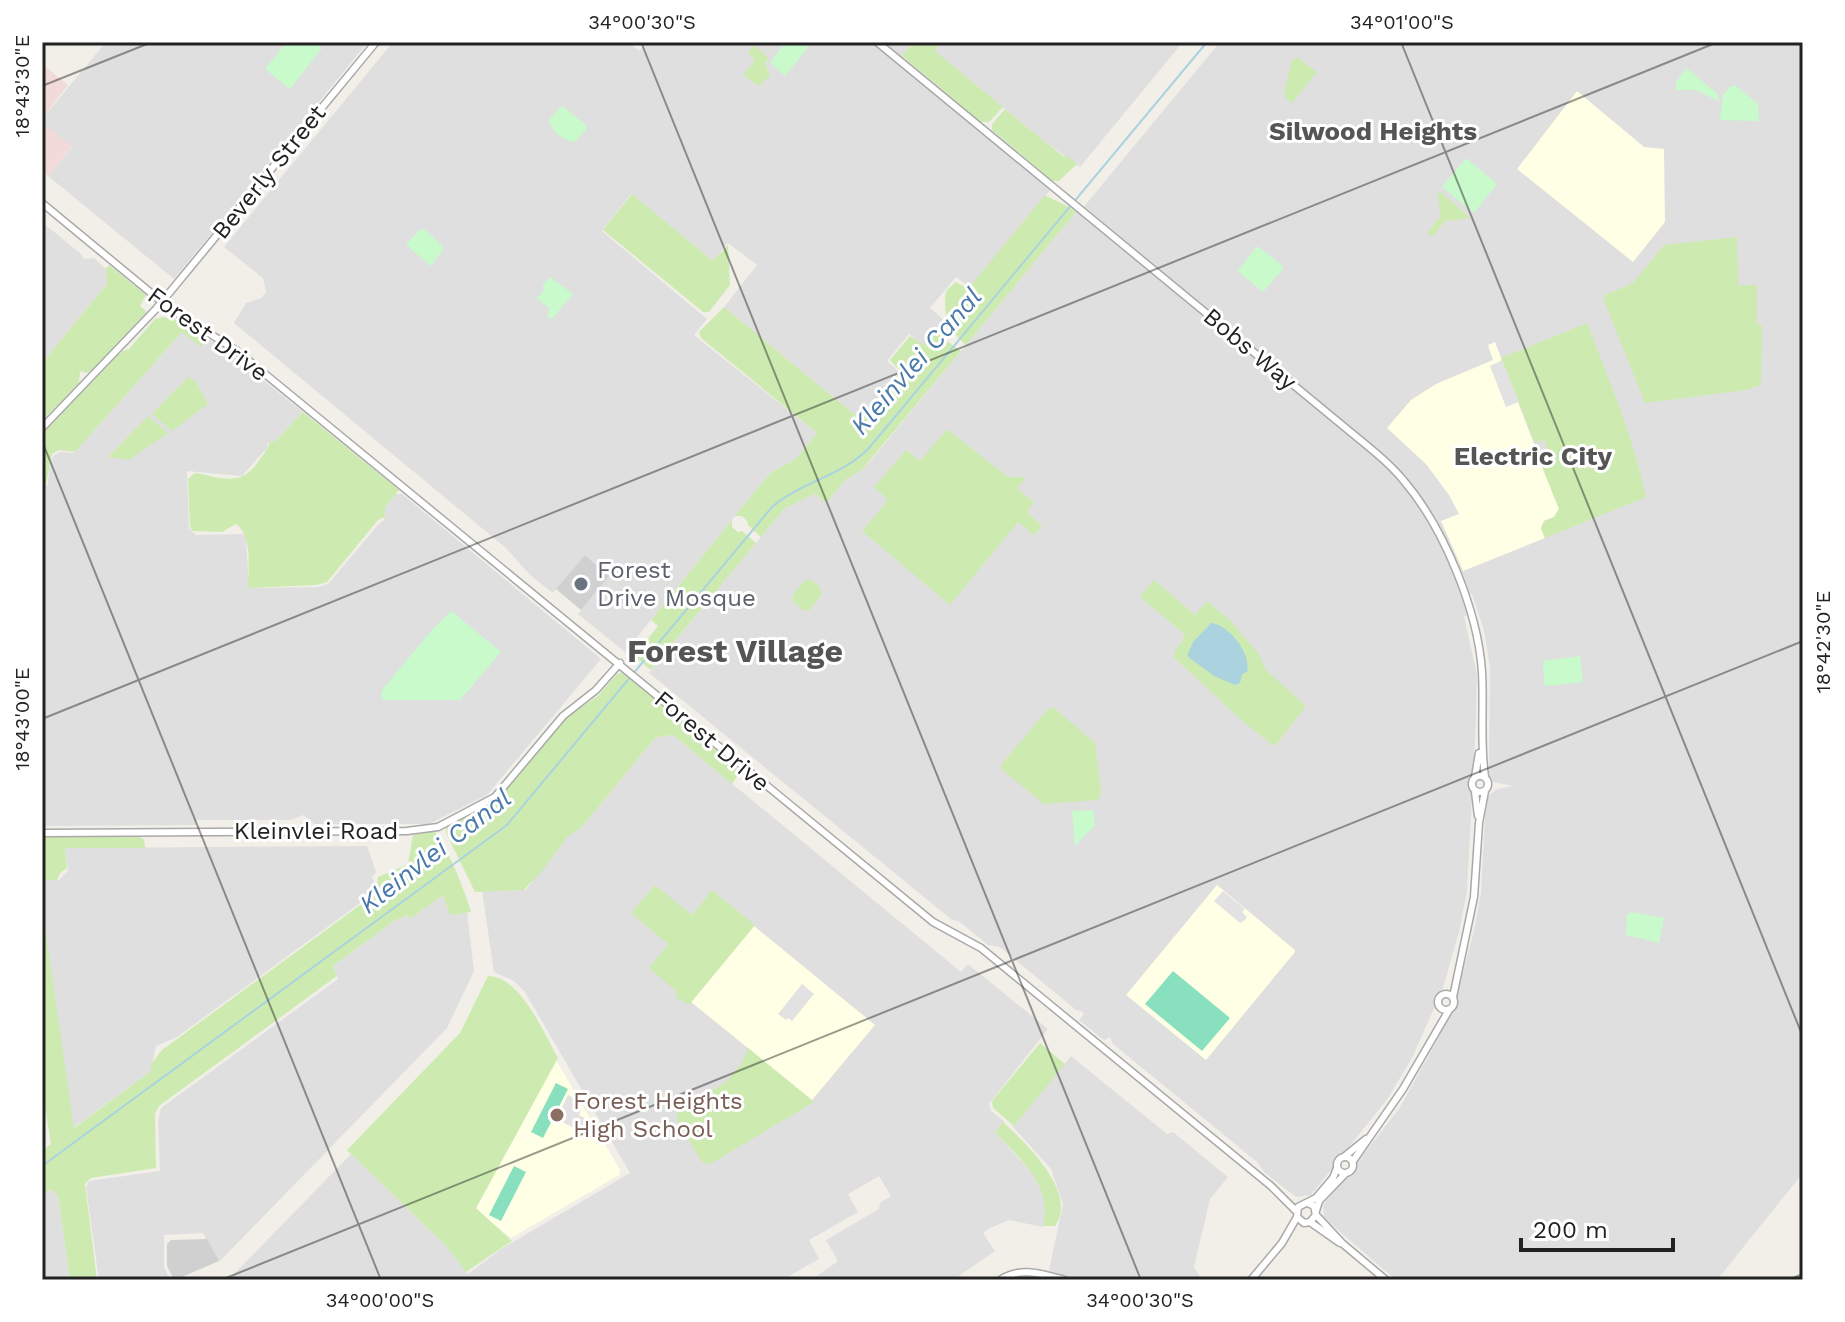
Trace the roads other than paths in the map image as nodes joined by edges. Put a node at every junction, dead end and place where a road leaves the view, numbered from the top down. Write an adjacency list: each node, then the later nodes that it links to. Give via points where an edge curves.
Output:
1 (376, 42): 4 (street, Beverly Street)
2 (877, 42): 7 (street, Bobs Way, via 1381,457 1409,486 1439,534 1476,630)
3 (42, 203): 4 (street, Forest Drive)
4 (162, 302): 5 (street, Beverly Street); 6 (street, Forest Drive, via 237,351)
5 (42, 428)
6 (623, 666): 13 (street, Kleinvlei Road, via 563,716 495,797 438,827); 25 (street, Forest Drive, via 933,922 981,948)
7 (1482, 742): 8 (street, Bobs Way); 9 (street, Bobs Way)
8 (1475, 777): 9 (street); 10 (street)
9 (1485, 777): 11 (street)
10 (1475, 790): 11 (street); 12 (street)
11 (1485, 791): 12 (street)
12 (1479, 823): 14 (street, via 1474,897)
13 (42, 833)
14 (1457, 971): 15 (street); 16 (street)
15 (1444, 994): 16 (street); 17 (street, via 1438,1000)
16 (1453, 997): 18 (street)
17 (1440, 1008): 18 (street); 19 (street)
18 (1449, 1010): 19 (street)
19 (1431, 1038): 20 (street)
20 (1369, 1137): 21 (street); 22 (street)
21 (1345, 1156): 22 (street); 23 (street)
22 (1353, 1161): 24 (street)
23 (1337, 1168): 24 (street); 26 (street)
24 (1345, 1174): 28 (street, via 1319,1201)
25 (1271, 1186): 26 (street, Forest Drive); 27 (street, Forest Drive)
26 (1305, 1203): 27 (street); 28 (street, Forest Drive)
27 (1296, 1214): 29 (street, Forest Drive); 30 (street)
28 (1316, 1214): 29 (street); 31 (street)
29 (1308, 1223): 30 (street); 31 (street)
30 (1282, 1243): 34 (street)
31 (1343, 1244): 35 (street)
32 (1000, 1280): 33 (street, via 1026,1271)
33 (1065, 1280)
34 (1251, 1280)
35 (1386, 1280)

